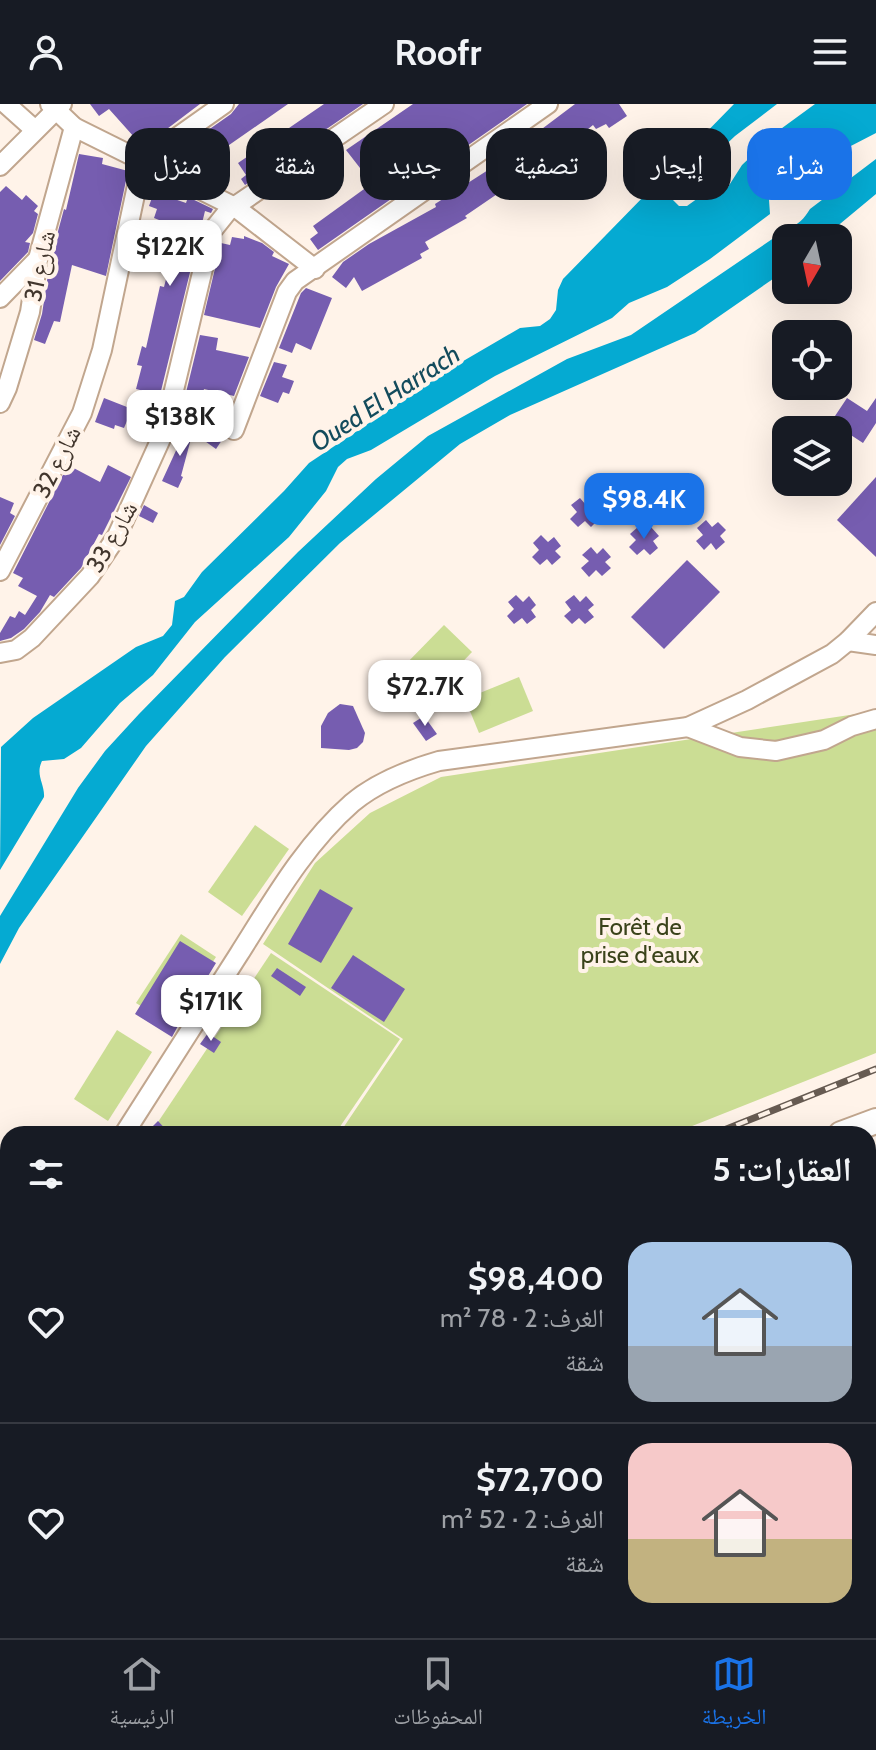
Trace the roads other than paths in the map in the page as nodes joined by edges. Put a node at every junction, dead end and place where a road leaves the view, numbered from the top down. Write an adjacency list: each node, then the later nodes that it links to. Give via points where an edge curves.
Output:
1 (6, 104): 8 (street)
2 (224, 104): 7 (street)
3 (384, 104): 13 (street, شارع 33)
4 (548, 104): 15 (street)
5 (56, 106): 6 (street); 8 (street)
6 (74, 127): 9 (street); 14 (street, شارع 31)
7 (190, 128)
8 (35, 130): 10 (street)
9 (125, 153)
10 (0, 166)
11 (134, 200): 19 (street, شارع 32, via 102,350 82,413)
12 (221, 200): 13 (street)
13 (235, 207): 15 (street); 23 (street, شارع 33, via 208,242 168,419 117,536 90,576 32,638 16,650)
14 (38, 259): 16 (street); 17 (street, شارع 31, via 30,312)
15 (315, 269): 18 (street, via 287,292)
16 (0, 298)
17 (0, 403)
18 (234, 430)
19 (0, 571)
20 (876, 612): 21 (street)
21 (848, 641): 22 (street); 25 (street, via 747,700)
22 (876, 645)
23 (0, 653)
24 (876, 719): 25 (street, via 824,740 776,751 740,747)
25 (688, 727): 26 (street, via 439,761 410,770 353,802 313,843)
26 (129, 1126)

